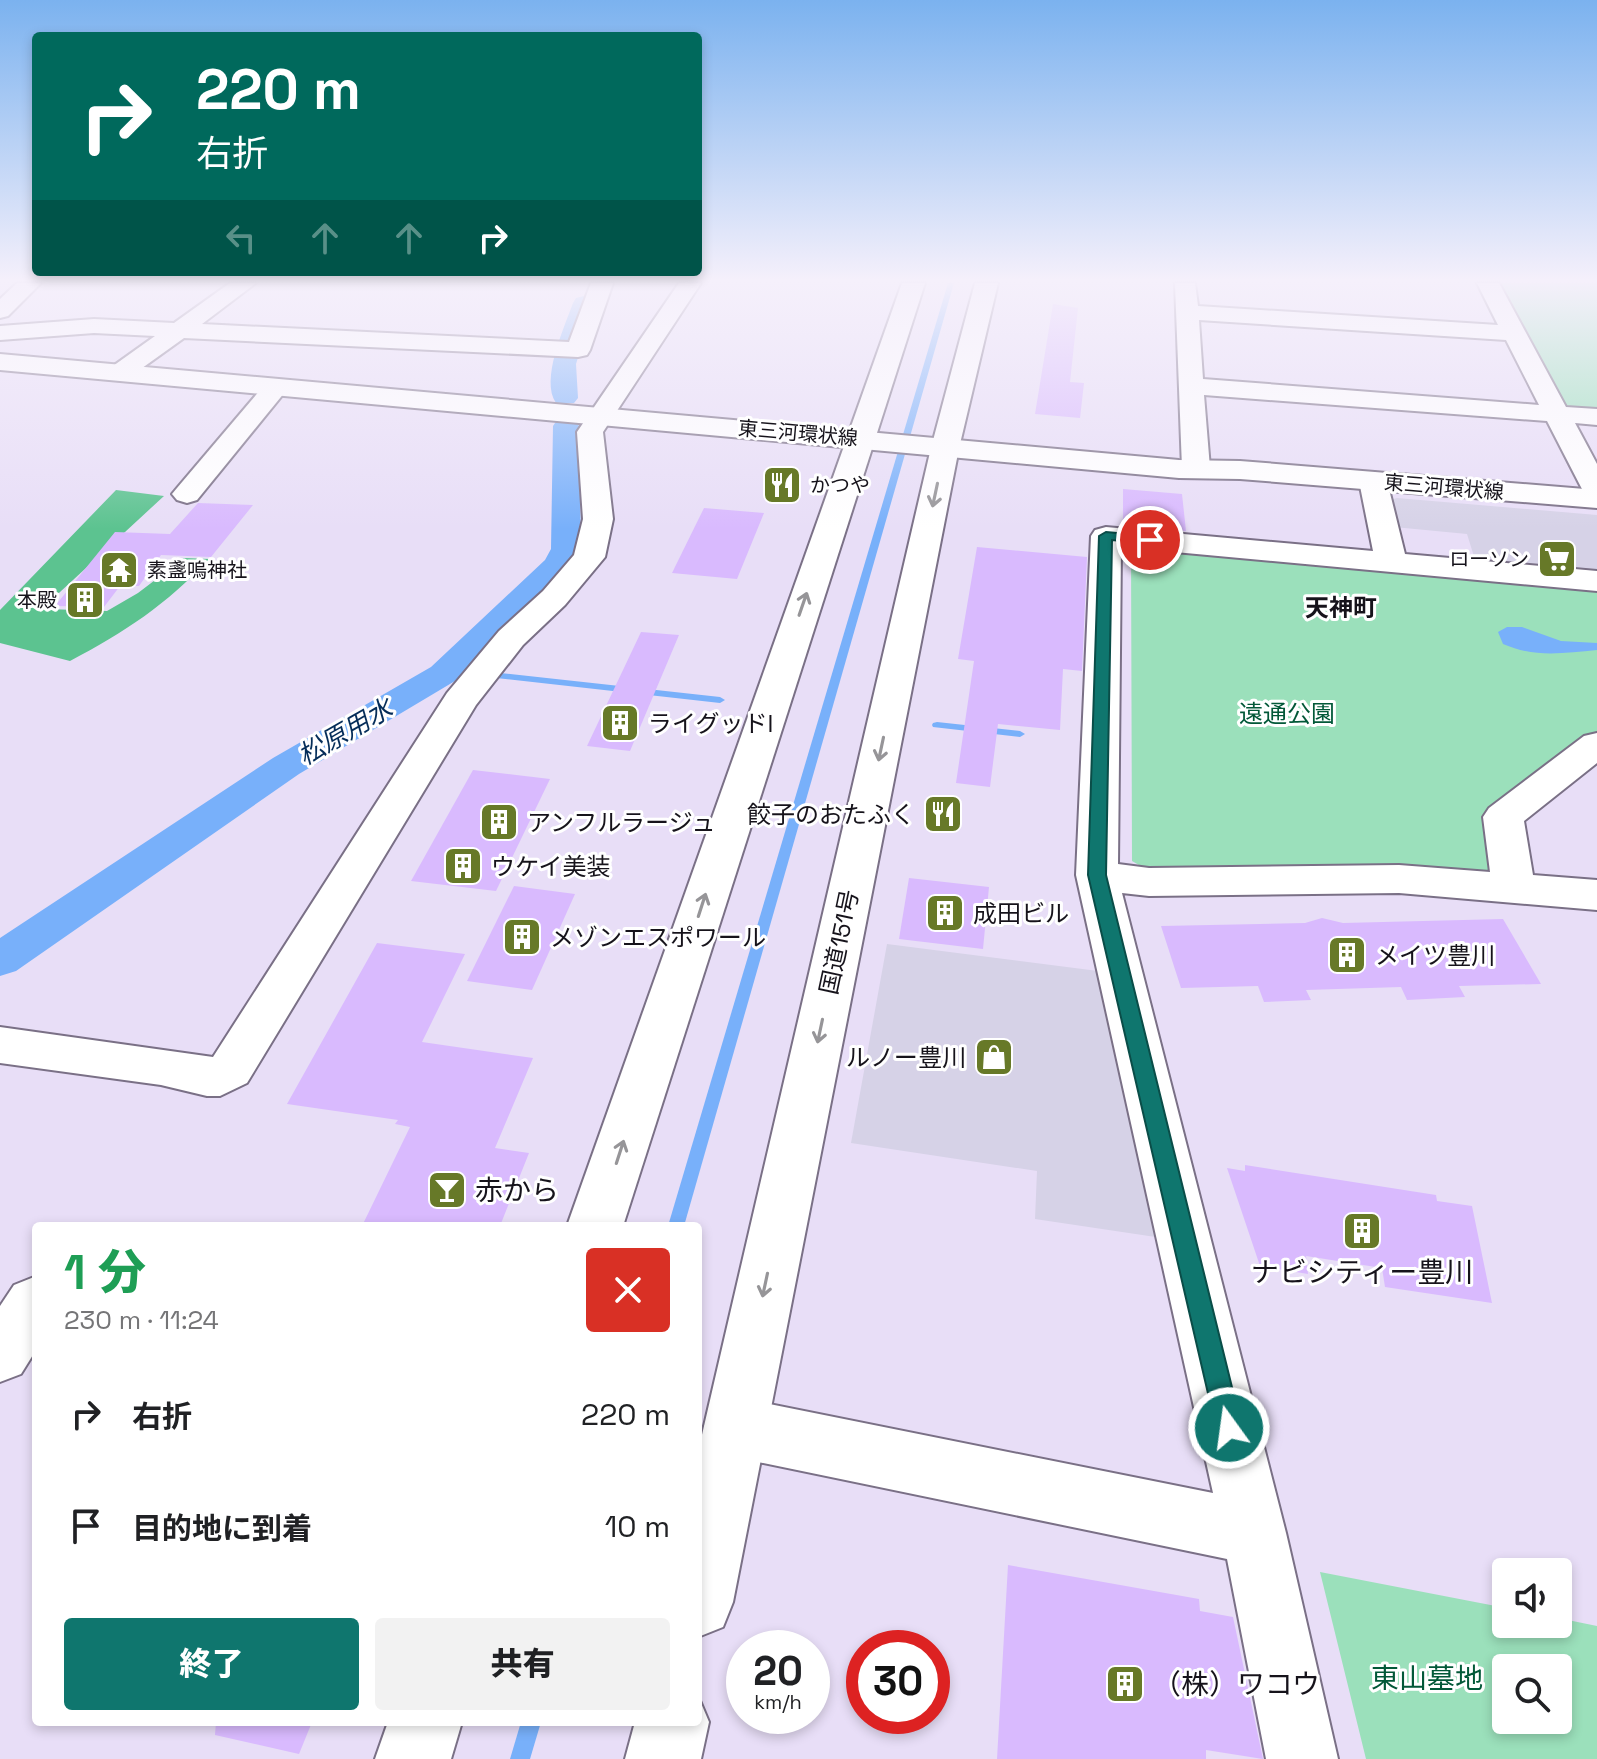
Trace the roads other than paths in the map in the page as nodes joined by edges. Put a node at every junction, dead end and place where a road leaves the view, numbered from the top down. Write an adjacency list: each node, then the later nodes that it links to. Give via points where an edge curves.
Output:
1 (42, 365): 8 (main road, 東三河環状線)
2 (130, 365): 8 (street)
3 (633, 365): 12 (street)
4 (886, 365): 14 (main road)
5 (952, 365): 15 (main road, 国道151号)
6 (1191, 365): 9 (street)
7 (1530, 365): 11 (street)
8 (122, 371): 10 (main road, 東三河環状線)
9 (1192, 386): 11 (street); 16 (street)
10 (276, 387): 12 (main road, 東三河環状線); 19 (street)
11 (1557, 414): 13 (street); 18 (street)
12 (598, 416): 14 (main road, 東三河環状線); 27 (street, via 590,432 598,519 589,557 511,638 460,701 230,1070 207,1077)
13 (1597, 417)
14 (860, 439): 15 (main road, 東三河環状線); 28 (main road, one-way to 14)
15 (918, 445): 16 (main road, 東三河環状線); 31 (main road, 国道151号, one-way to 31)
16 (1196, 468): 17 (main road, 東三河環状線)
17 (1373, 481): 20 (main road, 東三河環状線); 21 (street)
18 (1597, 491)
19 (187, 494)
20 (1597, 499)
21 (1391, 562): 22 (street); 24 (street, via 1106,536)
22 (1597, 581)
23 (1597, 744): 25 (street, via 1503,817)
24 (1097, 875): 25 (street, via 1149,882 1399,879); 32 (street)
25 (1516, 889): 26 (street)
26 (1597, 895)
27 (0, 1045)
28 (596, 1222)
29 (23, 1301): 30 (street)
30 (0, 1355)
31 (734, 1427): 32 (street); 33 (main road, 国道151号)
32 (1254, 1533): 38 (street)
33 (702, 1583)
34 (424, 1726): 36 (main road)
35 (671, 1726): 37 (main road)
36 (413, 1759)
37 (663, 1759)
38 (1302, 1759)

